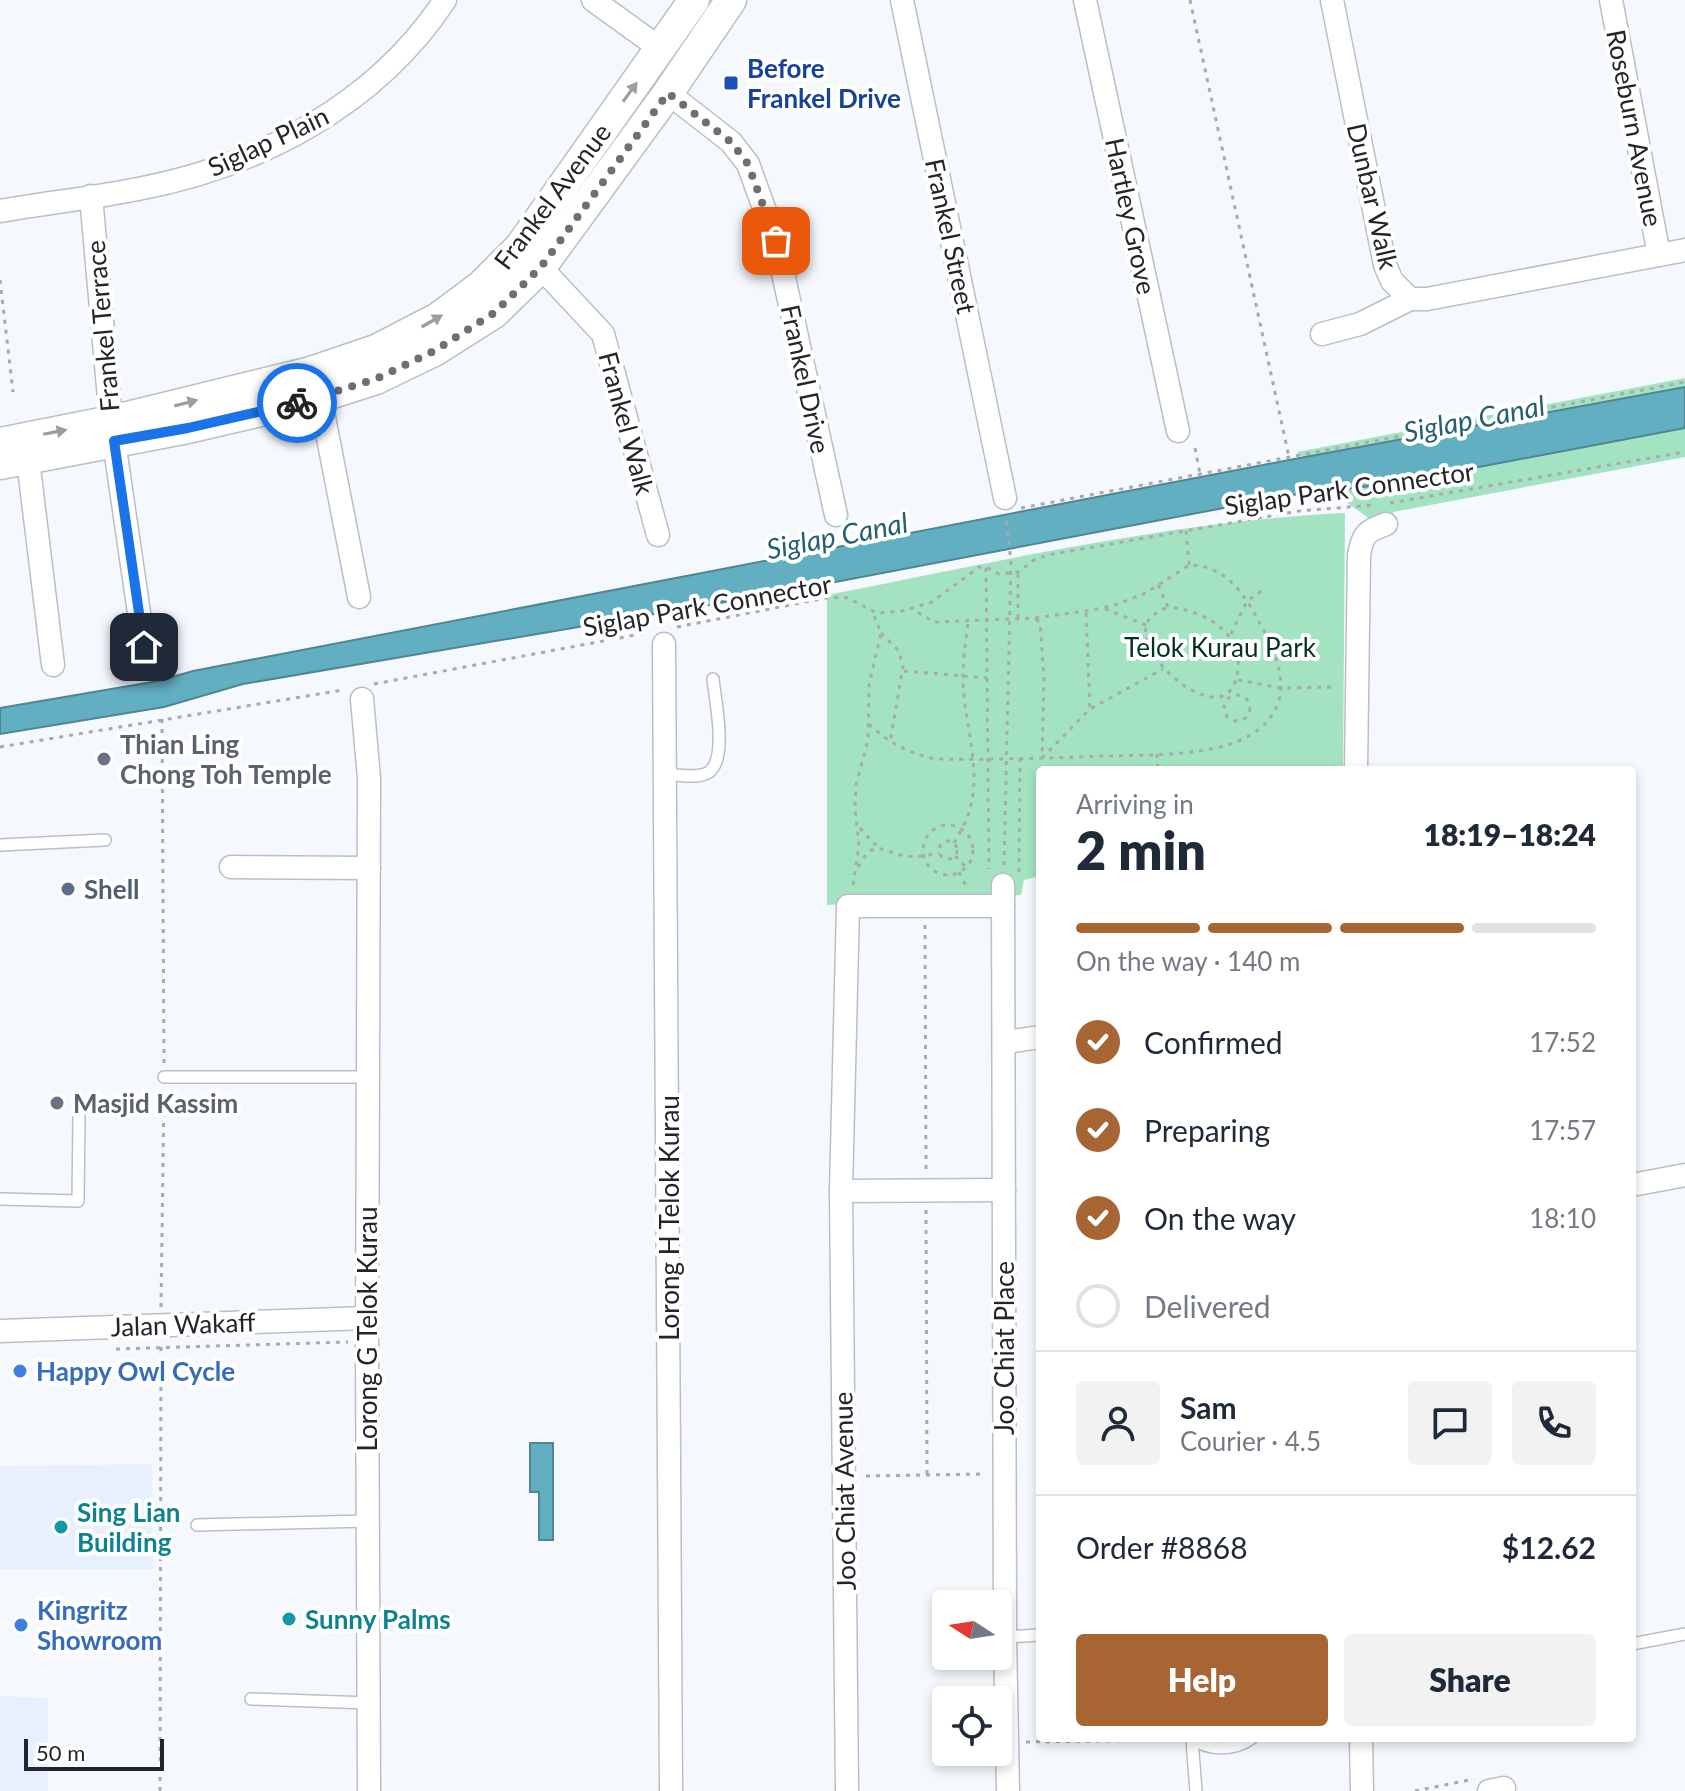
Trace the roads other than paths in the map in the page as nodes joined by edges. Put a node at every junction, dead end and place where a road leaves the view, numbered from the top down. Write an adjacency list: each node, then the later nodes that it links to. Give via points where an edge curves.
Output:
1 (445, 0): 11 (street, Siglap Plain, via 402,57 362,93 313,124 261,151 190,177)
2 (593, 0): 9 (street)
3 (694, 0): 9 (street, Frankel Avenue)
4 (731, 0): 10 (street, Frankel Avenue)
5 (902, 0): 23 (street, Frankel Street)
6 (1085, 0): 20 (street, Hartley Grove)
7 (1332, 0): 16 (street, Dunbar Walk, via 1385,265)
8 (1611, 0): 14 (street, Roseburn Avenue)
9 (661, 49): 15 (street, Frankel Avenue, one-way to 9)
10 (668, 93): 15 (street, Frankel Avenue); 24 (street, Frankel Drive, via 731,142 748,164 776,241)
11 (91, 196): 12 (street, Siglap Plain); 19 (street, Frankel Terrace)
12 (0, 211)
13 (1685, 250): 14 (street, Dunbar Walk)
14 (1659, 255): 16 (street, Dunbar Walk)
15 (531, 257): 18 (street, Frankel Avenue, via 494,313 434,351 376,379); 19 (street, Frankel Avenue, one-way to 15, via 376,350 438,318); 26 (street, Frankel Walk, via 603,334)
16 (1410, 299): 17 (street, via 1360,324)
17 (1322, 334)
18 (320, 397): 19 (street, Frankel Avenue, via 188,428); 27 (street)
19 (112, 431): 21 (street, Frankel Avenue, one-way to 19); 22 (street, Frankel Avenue); 29 (street, Frankel Terrace)
20 (1178, 431)
21 (0, 443)
22 (14, 462): 30 (street)
23 (1009, 504)
24 (836, 515)
25 (1386, 524): 33 (street, via 1367,531 1359,555)
26 (658, 535)
27 (359, 597)
28 (659, 635): 34 (street, Lorong H Telok Kurau)
29 (144, 647)
30 (53, 665)
31 (713, 679): 34 (lane, via 718,758 702,774)
32 (362, 691): 38 (street, Lorong G Telok Kurau)
33 (1356, 766)
34 (665, 774): 67 (street, Lorong H Telok Kurau)
35 (105, 840): 36 (lane)
36 (0, 845)
37 (231, 867): 38 (street)
38 (369, 868): 43 (street, Lorong G Telok Kurau)
39 (848, 906): 41 (street, Joo Chiat Place, via 925,906 1004,888); 48 (street, Joo Chiat Avenue)
40 (1036, 1038): 41 (street)
41 (1006, 1042): 47 (street, Joo Chiat Place)
42 (164, 1077): 43 (lane)
43 (369, 1077): 50 (street, Lorong G Telok Kurau)
44 (79, 1117): 49 (lane, via 78,1201)
45 (1685, 1175): 46 (street)
46 (1636, 1184)
47 (1004, 1190): 48 (street); 54 (street, Joo Chiat Place)
48 (841, 1191): 68 (street, Joo Chiat Avenue)
49 (0, 1199)
50 (367, 1318): 51 (street, Jalan Wakaff); 52 (street, Lorong G Telok Kurau)
51 (0, 1331)
52 (367, 1521): 53 (lane); 61 (street, Lorong G Telok Kurau)
53 (197, 1525)
54 (1005, 1590)
55 (1685, 1634): 58 (lane)
56 (1036, 1635): 57 (lane)
57 (1012, 1637)
58 (1636, 1643)
59 (1006, 1670): 69 (street, Joo Chiat Place)
60 (251, 1699): 61 (lane)
61 (369, 1703): 66 (street, Lorong G Telok Kurau)
62 (1192, 1742): 70 (lane)
63 (1200, 1742): 64 (lane, via 1212,1747)
64 (1246, 1742)
65 (1361, 1742): 71 (street)
66 (369, 1791)
67 (671, 1791)
68 (847, 1791)
69 (1008, 1791)
70 (1196, 1791)
71 (1362, 1791)

